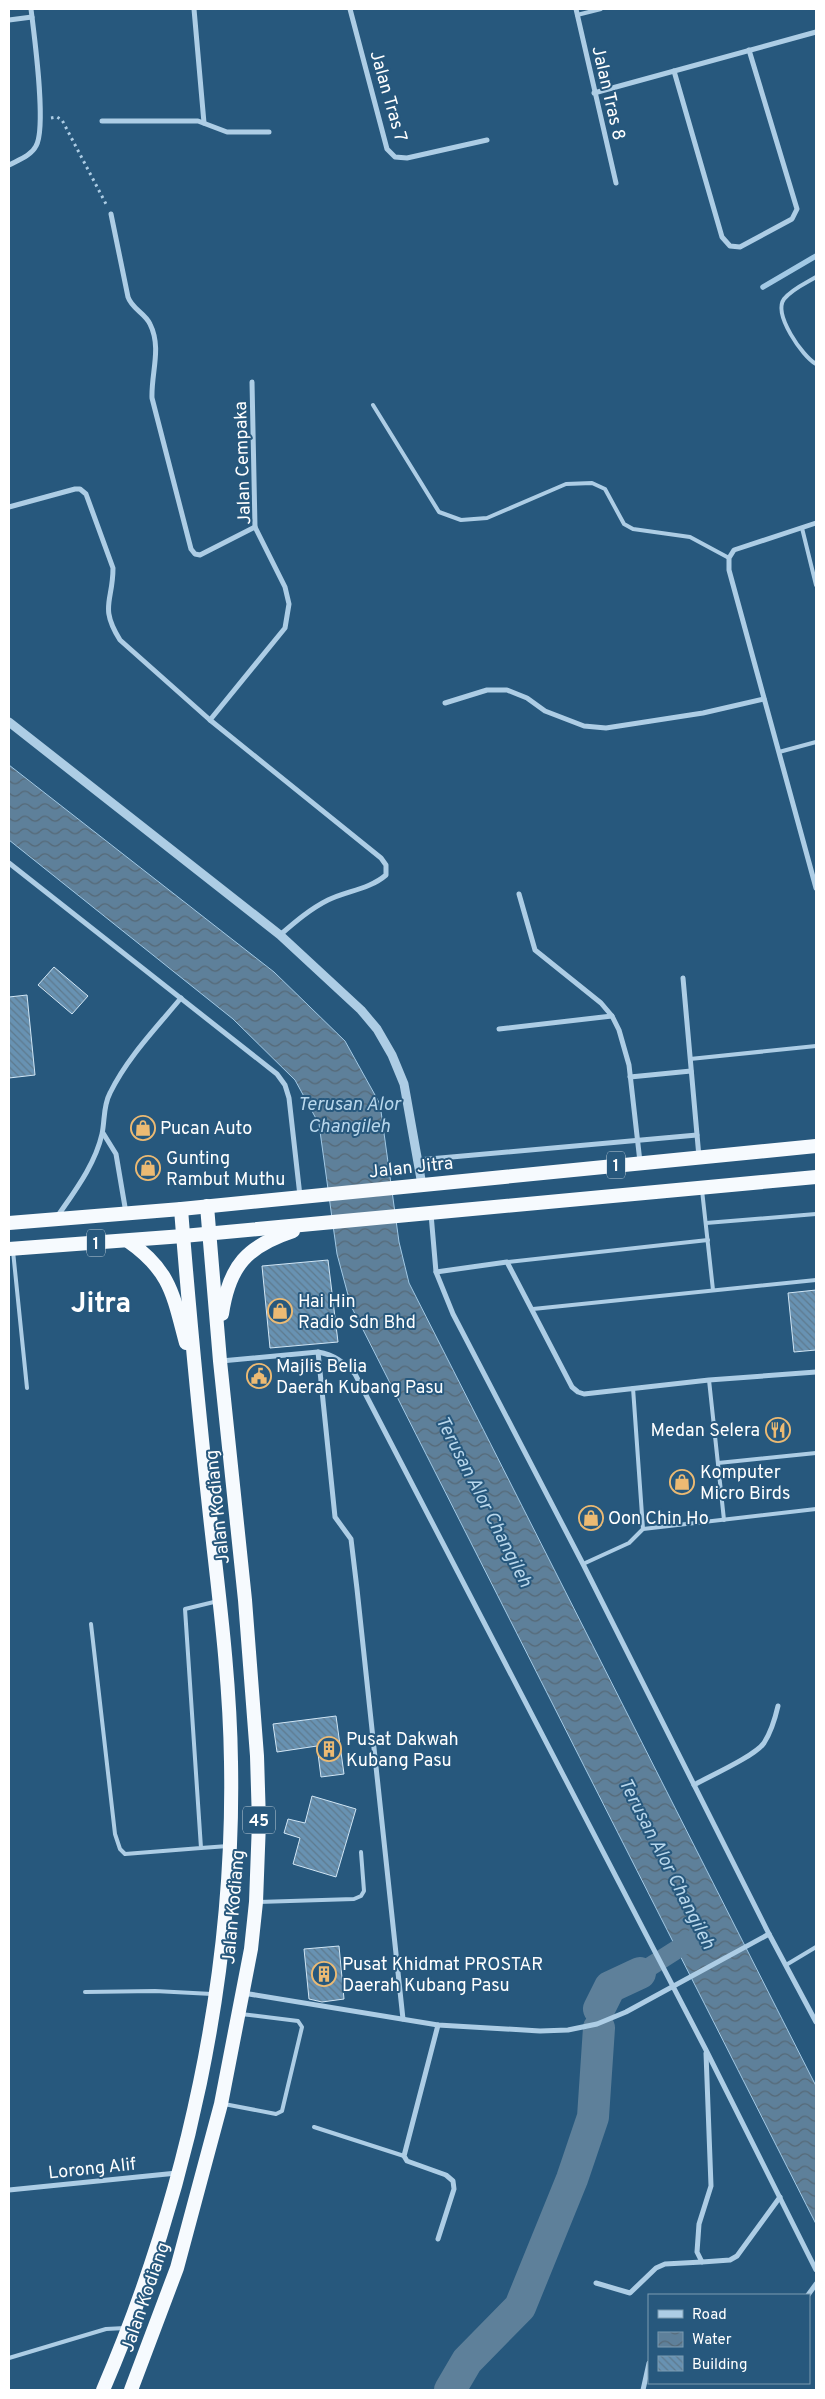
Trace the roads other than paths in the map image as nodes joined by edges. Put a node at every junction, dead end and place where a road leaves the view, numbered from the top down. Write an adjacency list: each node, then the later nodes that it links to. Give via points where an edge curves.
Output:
1 (31, 9): 7 (street)
2 (194, 9): 14 (street)
3 (350, 9): 16 (street, Jalan Tras 7, via 387,149 395,157 407,158)
4 (576, 9): 6 (street, Jalan Tras 8)
5 (601, 9): 6 (lane)
6 (577, 15): 12 (street, Jalan Tras 8)
7 (32, 17): 8 (street); 17 (street, via 40,120 38,142 31,153)
8 (9, 20)
9 (816, 32): 10 (street)
10 (749, 50): 11 (street); 11 (street, via 797,209 792,218 740,248 730,246 722,236)
11 (674, 71): 12 (street)
12 (594, 92): 18 (street, Jalan Tras 8)
13 (102, 121): 14 (street)
14 (204, 123): 15 (street, via 227,132)
15 (269, 132)
16 (487, 140)
17 (9, 165)
18 (616, 183)
19 (111, 214): 26 (street, via 128,296 152,329 156,347 152,398 191,549 200,555)
20 (816, 277): 21 (lane, via 785,298 781,305 782,315 795,342)
21 (816, 364)
22 (252, 382): 26 (street, Jalan Cempaka)
23 (373, 405): 28 (lane, via 439,512 461,520 487,518 566,484 592,483 605,489 624,524 633,529 690,537)
24 (9, 507): 32 (street, via 75,488 86,494 113,568 107,607 110,624 120,640)
25 (816, 523): 27 (street)
26 (255, 527): 32 (street, Jalan Cempaka, via 285,587 289,615 284,628)
27 (802, 528): 28 (street, via 734,550); 29 (lane)
28 (729, 558): 30 (street, via 729,570)
29 (816, 585)
30 (764, 699): 31 (street, via 703,713 606,728 584,726 545,711 507,690 487,690); 35 (street)
31 (445, 703)
32 (210, 720): 39 (street, via 386,865 386,875 379,882 313,909)
33 (9, 722): 39 (street)
34 (816, 742): 35 (lane)
35 (779, 752): 37 (street)
36 (9, 863): 41 (street)
37 (816, 888)
38 (520, 894): 42 (street, via 535,950 601,1003)
39 (280, 935): 53 (street, via 361,1010 377,1029 404,1084)
40 (683, 978): 45 (street)
41 (181, 998): 48 (street, via 120,1072 108,1095); 58 (street, via 277,1074 285,1086)
42 (612, 1016): 43 (street); 47 (street, via 627,1054)
43 (499, 1029)
44 (816, 1046): 45 (lane)
45 (690, 1059): 46 (street)
46 (691, 1071): 47 (street); 49 (street)
47 (630, 1077): 50 (street)
48 (102, 1133): 61 (street, via 116,1154); 64 (street, via 92,1162)
49 (697, 1135): 50 (street); 52 (street)
50 (638, 1139): 53 (street); 54 (street)
51 (816, 1146): 52 (highway, Jalan Jitra / 1)
52 (699, 1157): 54 (highway, Jalan Jitra / 1)
53 (418, 1160): 56 (street)
54 (640, 1163): 56 (highway, Jalan Jitra / 1)
55 (816, 1176): 57 (highway, 1)
56 (418, 1185): 58 (highway, Jalan Jitra / 1)
57 (702, 1187): 62 (highway, 1); 67 (lane)
58 (300, 1196): 59 (highway, Jalan Jitra / 1)
59 (208, 1206): 60 (highway, Jalan Jitra / 1); 68 (highway, 45)
60 (181, 1209): 61 (highway, Jalan Jitra / 1); 69 (highway, 45)
61 (126, 1214): 64 (highway, Jalan Jitra / 1)
62 (424, 1214): 66 (highway, 1); 74 (street)
63 (816, 1214): 67 (lane)
64 (56, 1218): 65 (highway, Jalan Jitra / 1)
65 (9, 1223)
66 (322, 1223): 68 (highway, 1); 78 (highway, via 256,1246 240,1262 230,1278 224,1298)
67 (706, 1223): 70 (lane)
68 (210, 1234): 69 (highway, 1); 78 (highway, Jalan Kodiang / 45)
69 (183, 1236): 71 (highway, 1); 82 (highway, Jalan Kodiang / 45)
70 (708, 1240): 73 (lane); 76 (lane)
71 (128, 1241): 72 (highway, 1); 82 (highway, via 163,1273)
72 (11, 1249): 84 (lane)
73 (507, 1262): 74 (street); 77 (street)
74 (436, 1272): 91 (street, via 453,1314)
75 (816, 1280): 76 (lane)
76 (713, 1290): 77 (lane)
77 (533, 1310): 85 (street, via 572,1387 578,1392)
78 (218, 1338): 80 (highway, Jalan Kodiang / 45)
79 (318, 1352): 80 (street); 103 (street, via 341,1360 355,1374); 108 (street, via 335,1517 351,1539)
80 (220, 1361): 99 (highway, Jalan Kodiang / 45, via 245,1600 257,1756)
81 (816, 1372): 83 (street)
82 (195, 1375): 92 (highway, Jalan Kodiang / 45)
83 (709, 1380): 85 (street); 87 (lane)
84 (27, 1388)
85 (633, 1388): 90 (lane)
86 (816, 1453): 87 (lane)
87 (718, 1463): 89 (lane)
88 (816, 1509): 89 (lane)
89 (724, 1520): 90 (lane)
90 (643, 1529): 91 (lane, via 629,1542)
91 (584, 1564): 95 (street)
92 (220, 1601): 96 (highway, Jalan Kodiang / 45, via 228,1683); 97 (lane, via 185,1609)
93 (91, 1624): 97 (lane, via 115,1834 120,1849 125,1854)
94 (778, 1706): 95 (street, via 763,1744)
95 (694, 1785): 100 (street)
96 (230, 1846): 97 (lane); 106 (highway, Jalan Kodiang / 45)
97 (201, 1848)
98 (361, 1852): 99 (lane, via 364,1891 361,1896 354,1899)
99 (256, 1902): 105 (highway, Jalan Kodiang / 45)
100 (769, 1934): 102 (street); 103 (street)
101 (816, 1947): 102 (lane)
102 (786, 1965): 109 (street)
103 (672, 1987): 110 (street, via 597,2024 568,2030); 111 (street)
104 (86, 1992): 106 (lane)
105 (243, 1993): 107 (highway, Jalan Kodiang / 45); 108 (street)
106 (214, 1994): 115 (highway, Jalan Kodiang / 45)
107 (239, 2014): 112 (highway, Jalan Kodiang / 45); 112 (lane, via 298,2021 302,2027 282,2111 276,2114)
108 (403, 2019): 110 (street)
109 (816, 2022)
110 (438, 2025): 114 (street)
111 (706, 2050): 117 (street); 119 (street, via 711,2186 699,2224 697,2252)
112 (221, 2104): 126 (highway, Jalan Kodiang / 45, via 177,2268)
113 (314, 2127): 114 (lane)
114 (404, 2156): 118 (street, via 407,2161 446,2175 453,2181 454,2189)
115 (179, 2173): 116 (street, Lorong Alif); 122 (highway, Jalan Kodiang / 45)
116 (9, 2190)
117 (780, 2197): 119 (street, via 737,2256 730,2260); 120 (street)
118 (438, 2239)
119 (702, 2262): 121 (street, via 666,2264 656,2268 630,2293)
120 (816, 2270)
121 (596, 2283)
122 (129, 2328): 123 (lane, via 106,2328); 125 (highway, Jalan Kodiang / 45)
123 (9, 2358)
124 (648, 2368): 127 (street)
125 (104, 2390)
126 (131, 2390)
127 (643, 2390)

